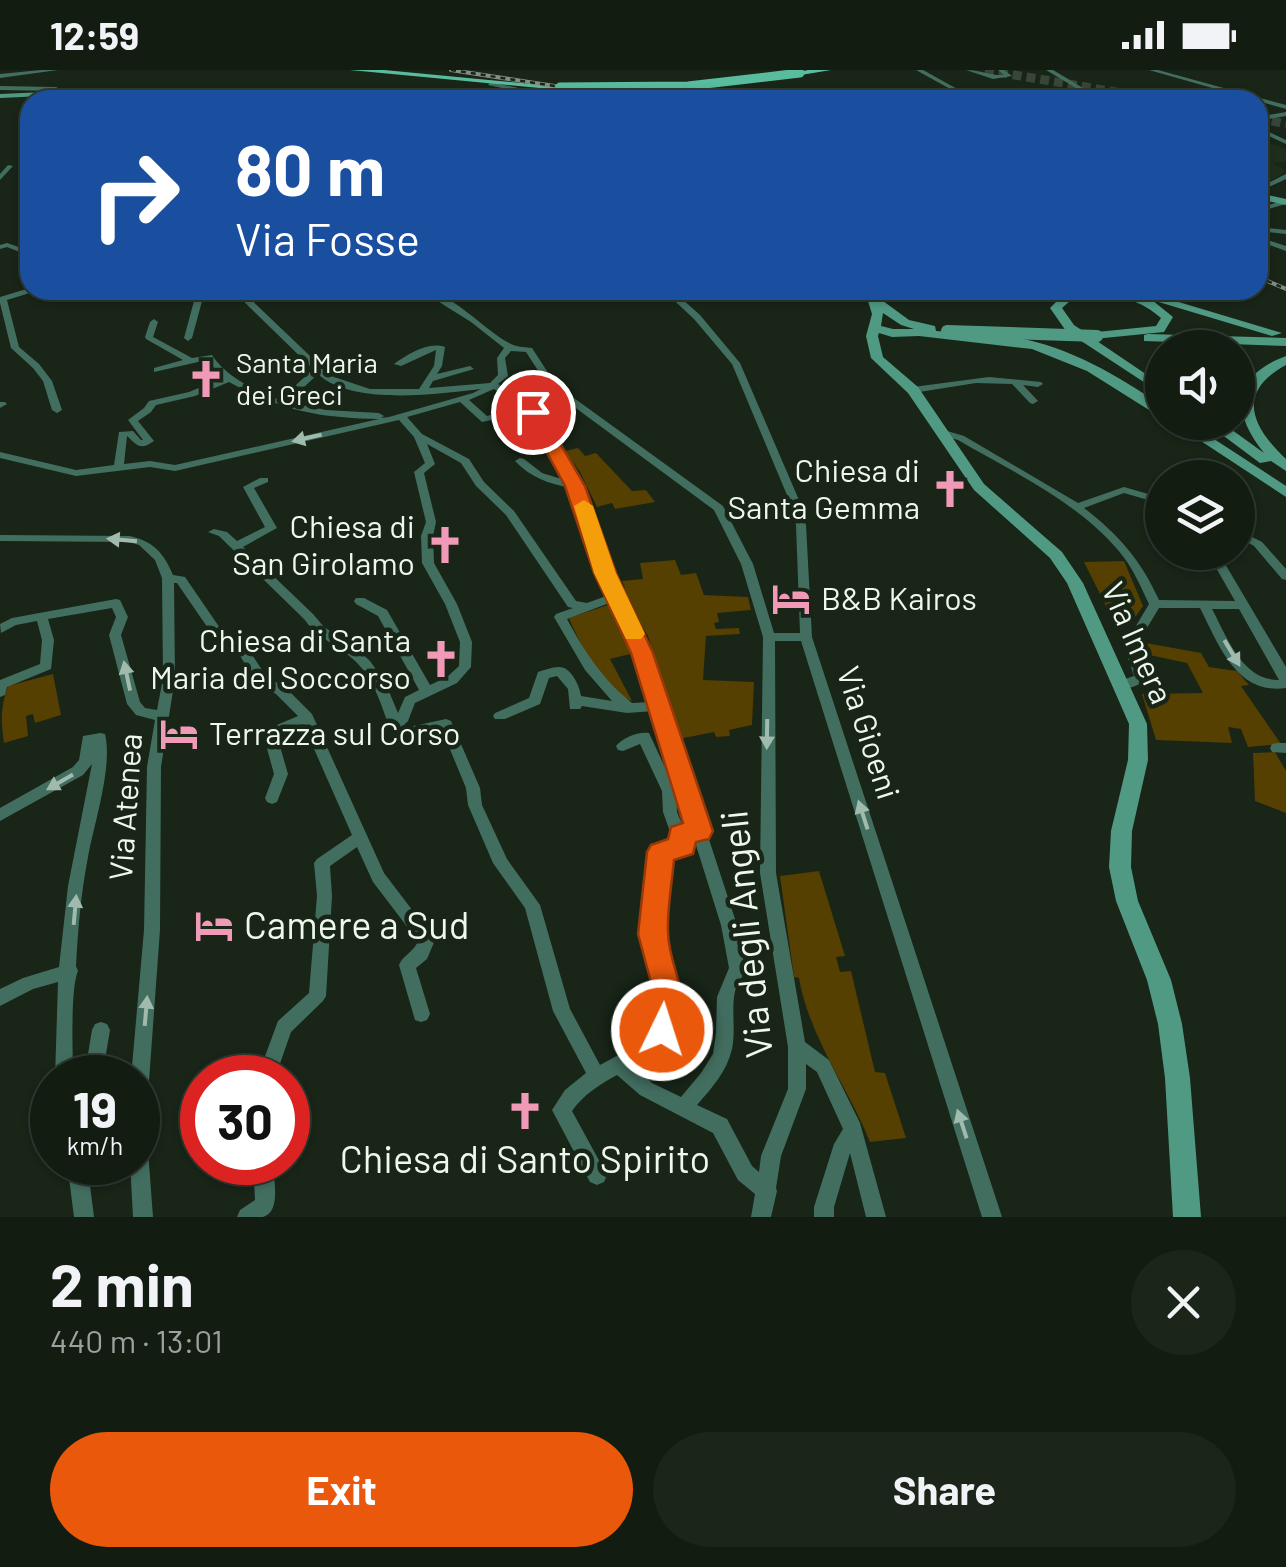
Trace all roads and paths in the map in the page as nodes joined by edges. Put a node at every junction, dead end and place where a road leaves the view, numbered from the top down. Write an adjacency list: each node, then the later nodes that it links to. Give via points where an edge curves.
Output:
1 (55, 70): 11 (street)
2 (354, 70): 15 (main road)
3 (828, 70): 10 (main road)
4 (919, 70): 12 (street)
5 (933, 70): 12 (street)
6 (969, 70): 7 (street, via 1009,76)
7 (1001, 70)
8 (1049, 70): 18 (street)
9 (1152, 70): 19 (street)
10 (804, 72): 16 (main road, bridge)
11 (0, 76)
12 (938, 82): 17 (street)
13 (0, 88): 14 (street)
14 (58, 90)
15 (542, 90)
16 (601, 90)
17 (954, 90)
18 (1083, 90)
19 (1219, 90)
20 (20, 293): 39 (street, via 3,299)
21 (198, 300): 37 (street)
22 (246, 300): 47 (street)
23 (441, 300): 40 (street, Via degli Angeli)
24 (678, 300): 98 (street, Via Gioeni, via 736,364 797,506)
25 (873, 300): 31 (main road); 33 (main road)
26 (1049, 300): 54 (main road, bridge, via 1044,308 1051,321)
27 (1064, 300): 48 (main road, bridge, via 1056,308 1070,328)
28 (1139, 300): 32 (main road, bridge, via 1167,317)
29 (1157, 300): 38 (main road)
30 (154, 322): 43 (street, via 150,337)
31 (873, 327): 33 (main road); 41 (main road)
32 (1151, 330)
33 (916, 331): 35 (main road); 41 (main road)
34 (1145, 331): 36 (main road, bridge)
35 (948, 334): 36 (main road, bridge); 58 (main road, bridge, via 1011,340 1077,359)
36 (1097, 336): 38 (main road)
37 (188, 338)
38 (1286, 338)
39 (5, 340): 62 (street, via 36,366)
40 (508, 348): 53 (street, via 503,373); 97 (street, Via degli Angeli, via 529,350 558,390 719,508)
41 (877, 358): 56 (main road, Via Imera)
42 (1286, 360): 76 (main road, via 1253,384 1246,404 1256,438)
43 (190, 362): 46 (street); 49 (street, via 208,357)
44 (398, 364): 50 (street, via 440,346)
45 (470, 369): 50 (street)
46 (157, 370)
47 (317, 370): 55 (street, via 369,392); 60 (street)
48 (1145, 379)
49 (226, 380): 60 (street); 75 (street, via 152,402 134,420 149,441 140,444 130,432 122,434)
50 (430, 380): 55 (street)
51 (1015, 381): 52 (street); 56 (street); 59 (street)
52 (1038, 384)
53 (488, 386): 55 (street); 57 (street); 61 (street)
54 (1145, 388)
55 (423, 390)
56 (912, 390): 66 (main road, Via Imera)
57 (462, 399): 63 (street, via 485,420); 64 (street)
58 (1145, 400)
59 (1033, 401)
60 (282, 404): 64 (street, via 322,414)
61 (528, 406): 63 (street); 71 (street)
62 (57, 410)
63 (506, 415): 65 (street)
64 (402, 416): 67 (street); 75 (street, one-way to 75, via 175,468)
65 (505, 432)
66 (944, 433): 81 (street); 99 (main road, Via Imera, via 979,488 1056,555)
67 (419, 436): 94 (street, via 464,460 572,604); 101 (street, via 430,464 419,472 431,522 428,563 466,642 465,667)
68 (1207, 440): 79 (main road)
69 (1220, 440): 79 (main road)
70 (1239, 440): 76 (main road)
71 (552, 441): 72 (street); 78 (street)
72 (531, 446)
73 (3, 459): 75 (street, via 76,473)
74 (520, 461): 78 (street)
75 (119, 468)
76 (1286, 471)
77 (264, 480): 85 (street, via 248,487 271,528)
78 (575, 486): 89 (street)
79 (1286, 490)
80 (1145, 495): 81 (street, via 1118,491)
81 (1077, 507): 91 (street, via 1120,546)
82 (214, 532): 85 (street)
83 (0, 538): 88 (street, one-way to 83, via 160,560 130,539)
84 (1255, 542): 87 (street)
85 (235, 547): 107 (street, via 317,632 360,656)
86 (1222, 570): 93 (street)
87 (1286, 576)
88 (168, 578): 104 (street, Via Atenea, via 169,678); 105 (street, via 181,580 218,634 232,635 262,679)
89 (614, 596): 94 (street); 102 (street, via 642,653)
90 (360, 601): 101 (street, via 383,614)
91 (1155, 604): 92 (street); 99 (street, via 1130,646 1141,678)
92 (1204, 605): 93 (street); 93 (street, one-way to 93, via 1245,674 1283,684 1286,678)
93 (1242, 605)
94 (586, 606): 103 (street, via 560,617 600,684)
95 (42, 618): 96 (street); 100 (street, via 46,666); 104 (street, one-way to 95, via 134,704 115,634 122,617 116,603)
96 (0, 629)
97 (769, 637): 98 (street); 117 (street, Via degli Angeli, one-way to 117, via 768,874)
98 (806, 637): 137 (street, Via Gioeni, one-way to 98)
99 (1121, 684): 138 (main road, Via Imera, via 1140,735 1119,862 1130,914 1164,996)
100 (0, 688)
101 (426, 690): 107 (street, via 410,700)
102 (657, 706): 103 (street); 112 (street)
103 (629, 708): 106 (street, via 576,703 560,671 548,671 536,701)
104 (162, 716): 120 (street, Via Atenea, one-way to 104, via 154,767)
105 (307, 716): 109 (street, via 270,734 281,774); 111 (street)
106 (500, 716)
107 (397, 729): 123 (street, via 446,724 501,863 528,899 562,1011)
108 (623, 746): 112 (street, via 644,737 660,764 670,812)
109 (272, 798)
110 (0, 816): 113 (street, one-way to 110, via 100,738 88,740 78,772)
111 (361, 836): 115 (street, via 378,876 427,940 407,966); 121 (street, via 322,863 327,892 317,996 284,1027)
112 (688, 837): 122 (street, via 661,852 653,934 667,986 662,1030 654,1045); 124 (street, via 738,969 725,986 724,1045 707,1082)
113 (70, 970): 114 (street); 118 (street)
114 (0, 998)
115 (421, 1014)
116 (101, 1030): 119 (street)
117 (797, 1048): 125 (street, via 823,1066); 130 (street, Via degli Angeli, via 797,1089 771,1156)
118 (65, 1055)
119 (97, 1055)
120 (142, 1055)
121 (274, 1055)
122 (620, 1066): 123 (street); 124 (street, via 646,1090)
123 (597, 1076): 126 (street, via 561,1110)
124 (683, 1109): 130 (street, via 720,1126 746,1174)
125 (853, 1130): 135 (street, via 843,1144); 136 (street)
126 (597, 1175)
127 (80, 1185): 131 (street)
128 (141, 1185): 132 (street)
129 (264, 1185): 133 (street, via 265,1204)
130 (767, 1192): 134 (street, Via degli Angeli)
131 (84, 1217)
132 (143, 1217)
133 (247, 1217)
134 (761, 1217)
135 (824, 1217)
136 (876, 1217)
137 (992, 1217)
138 (1187, 1217)

